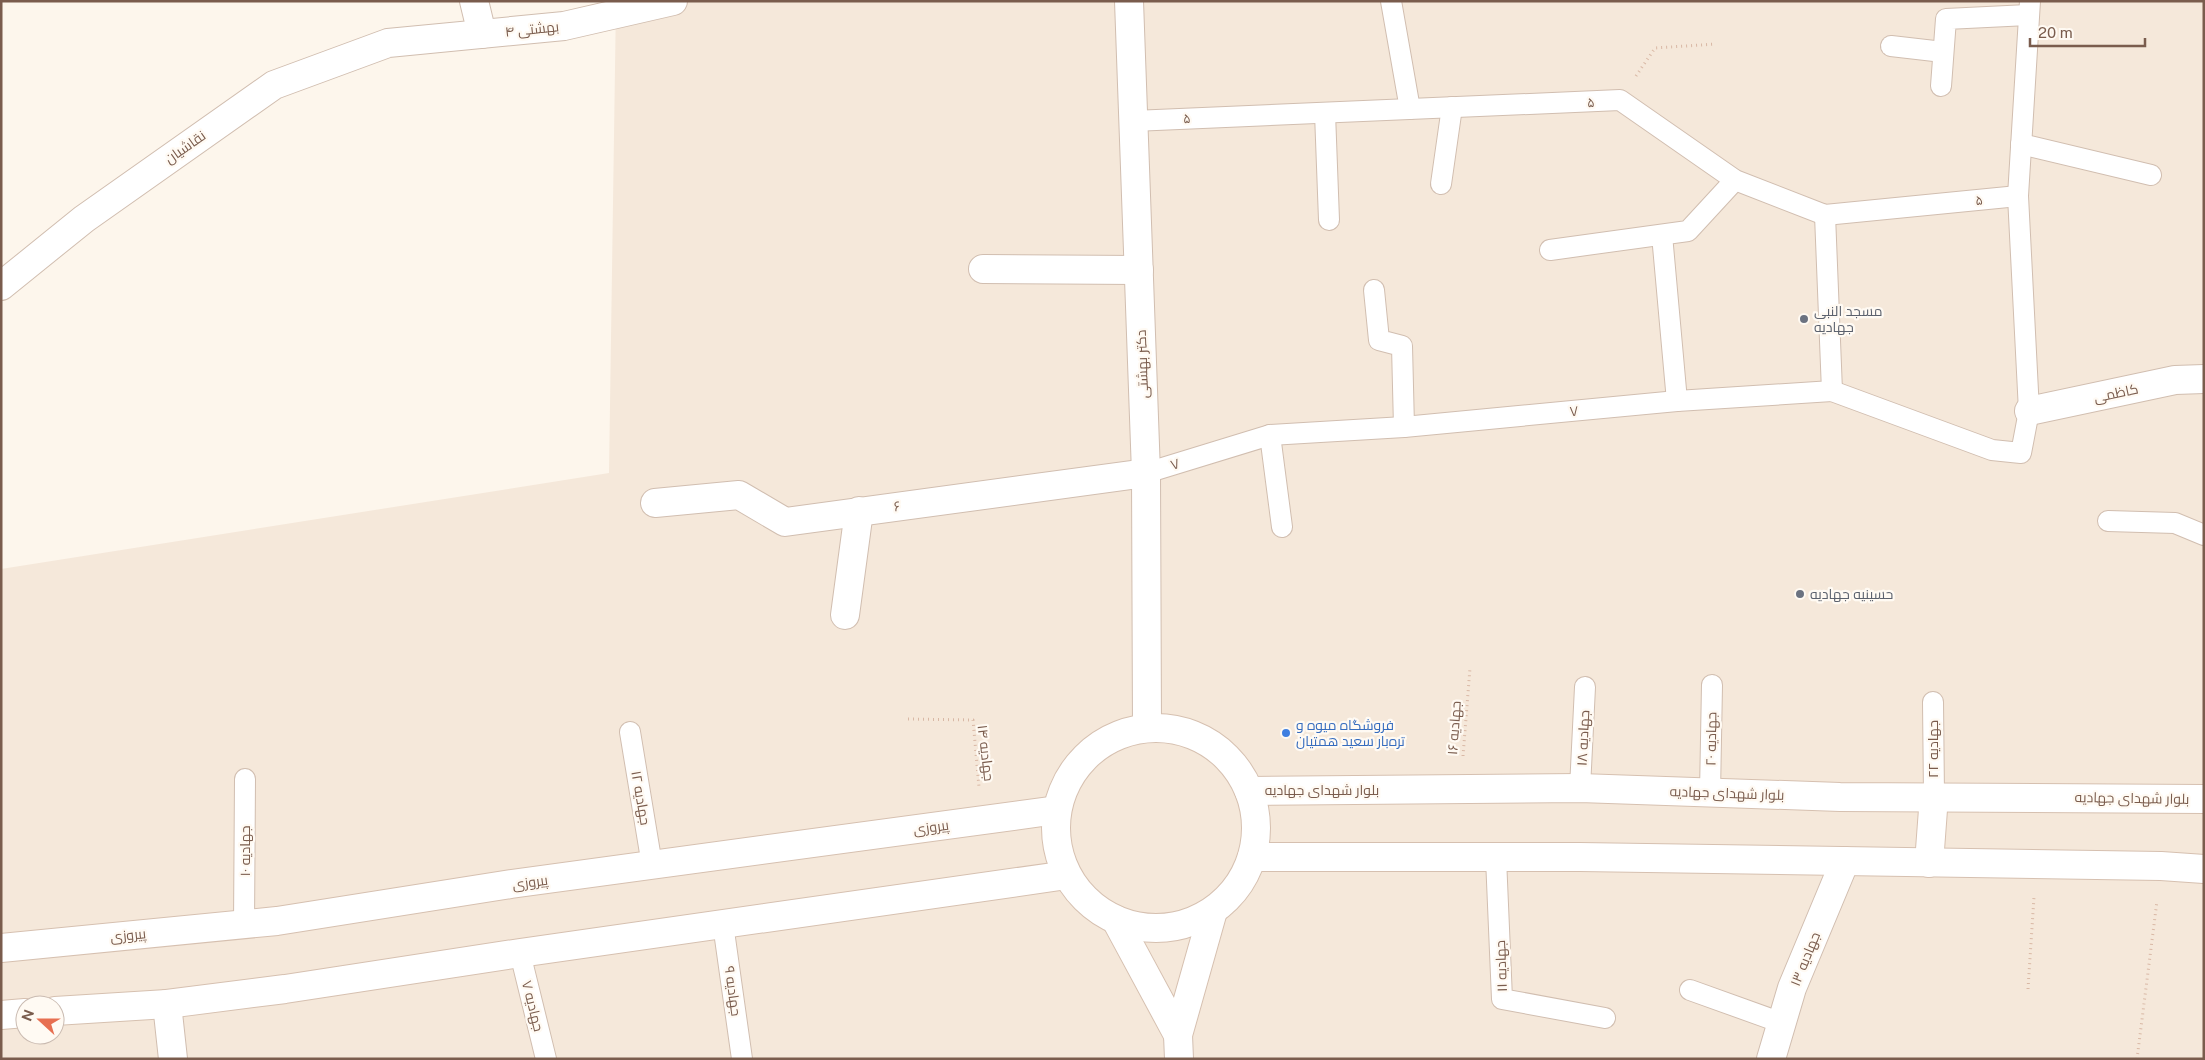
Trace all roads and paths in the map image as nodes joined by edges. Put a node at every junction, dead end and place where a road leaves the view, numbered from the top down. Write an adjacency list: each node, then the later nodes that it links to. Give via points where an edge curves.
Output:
1 (474, 1): 6 (main road)
2 (673, 1): 6 (main road, بهشتی ۴, via 564,26)
3 (1129, 1): 16 (main road, دکتر بهشتی)
4 (1391, 1): 14 (lane)
5 (2029, 8): 10 (lane, via 1946,19); 17 (lane)
6 (482, 34): 7 (main road, بهشتی ۴)
7 (388, 43): 28 (main road, نقاشیان, via 274,85 84,218)
8 (1716, 44): 12 (path, via 1655,48)
9 (1891, 46): 10 (lane)
10 (1944, 52): 11 (lane)
11 (1941, 86)
12 (1620, 100): 13 (lane, ۵); 19 (lane, ۵)
13 (1452, 107): 14 (lane, ۵); 20 (lane)
14 (1410, 109): 15 (lane, ۵)
15 (1325, 113): 16 (lane, ۵); 23 (lane)
16 (1133, 121): 27 (main road, دکتر بهشتی)
17 (2021, 144): 18 (lane); 21 (lane)
18 (2151, 176)
19 (1735, 180): 22 (lane, ۵); 24 (lane, via 1688,231)
20 (1441, 184)
21 (2018, 196): 22 (lane, ۵); 33 (lane)
22 (1826, 215): 31 (lane)
23 (1330, 220)
24 (1662, 235): 25 (lane); 32 (lane)
25 (1550, 250)
26 (983, 269): 27 (main road)
27 (1139, 270): 36 (main road, دکتر بهشتی)
28 (1, 286)
29 (1374, 290): 34 (lane, via 1379,340 1402,346)
30 (2204, 379): 33 (main road, کاظمی, via 2176,380)
31 (1832, 391): 32 (lane, ۷); 33 (lane, via 1992,450 2021,453)
32 (1677, 401): 34 (lane, ۷)
33 (2029, 412)
34 (1404, 427): 35 (lane, ۷)
35 (1270, 435): 36 (lane, ۷); 40 (lane)
36 (1146, 473): 38 (main road, ۶); 48 (main road, دکتر بهشتی)
37 (655, 503): 38 (main road, ۶, via 739,495 785,522)
38 (859, 511): 42 (main road)
39 (2108, 521): 41 (lane, via 2175,523)
40 (1282, 526)
41 (2204, 535)
42 (845, 615)
43 (1470, 668): 52 (path, جهادیه ۱۶)
44 (1712, 685): 54 (lane, جهادیه ۲۰)
45 (1585, 687): 51 (lane, جهادیه ۱۸)
46 (1933, 702): 55 (lane, جهادیه ۲۲)
47 (908, 719): 58 (path, جهادیه ۱۴, via 974,720)
48 (1147, 728): 53 (main road, via 1179,730 1209,742 1234,763); 57 (main road, via 1116,736 1088,754 1068,779)
49 (630, 732): 64 (lane, جهادیه ۱۲)
50 (245, 779): 70 (lane, جهادیه ۱۰)
51 (1580, 788): 52 (main road, بلوار شهدای جهادیه); 54 (main road, بلوار شهدای جهادیه)
52 (1461, 789): 53 (main road, بلوار شهدای جهادیه)
53 (1250, 791): 59 (main road, via 1257,824)
54 (1710, 793): 55 (main road, بلوار شهدای جهادیه)
55 (1934, 796): 56 (main road, بلوار شهدای جهادیه); 62 (main road)
56 (2204, 799)
57 (1057, 810): 58 (main road, پیروزی); 67 (main road, via 1057,843)
58 (982, 820): 64 (main road, پیروزی)
59 (1252, 856): 60 (main road); 68 (main road, via 1237,887)
60 (1496, 858): 61 (main road); 80 (lane, جهادیه ۱۱, via 1502,999)
61 (1845, 861): 62 (main road); 81 (main road, جهادیه ۱۳, via 1792,988)
62 (1929, 863): 63 (main road)
63 (2037, 864): 65 (main road); 74 (path)
64 (652, 865): 70 (main road, پیروزی)
65 (2161, 866): 66 (main road); 87 (path)
66 (2204, 870)
67 (1067, 875): 69 (main road, via 1087,902); 71 (main road)
68 (1213, 911): 69 (main road, via 1182,925 1157,928); 82 (main road)
69 (1116, 920): 82 (main road)
70 (244, 924): 72 (main road, پیروزی)
71 (723, 924): 73 (main road); 85 (lane, جهادیه ۹)
72 (1, 948)
73 (520, 953): 76 (main road); 84 (lane, جهادیه ۷)
74 (2028, 988)
75 (1690, 990): 81 (lane)
76 (167, 1004): 77 (main road); 83 (main road)
77 (65, 1010)
78 (15, 1014): 79 (main road)
79 (1, 1015)
80 (1605, 1018)
81 (1782, 1024): 86 (main road, جهادیه ۱۳)
82 (1179, 1047)
83 (173, 1059)
84 (546, 1059)
85 (742, 1059)
86 (1771, 1059)
87 (2137, 1059)

